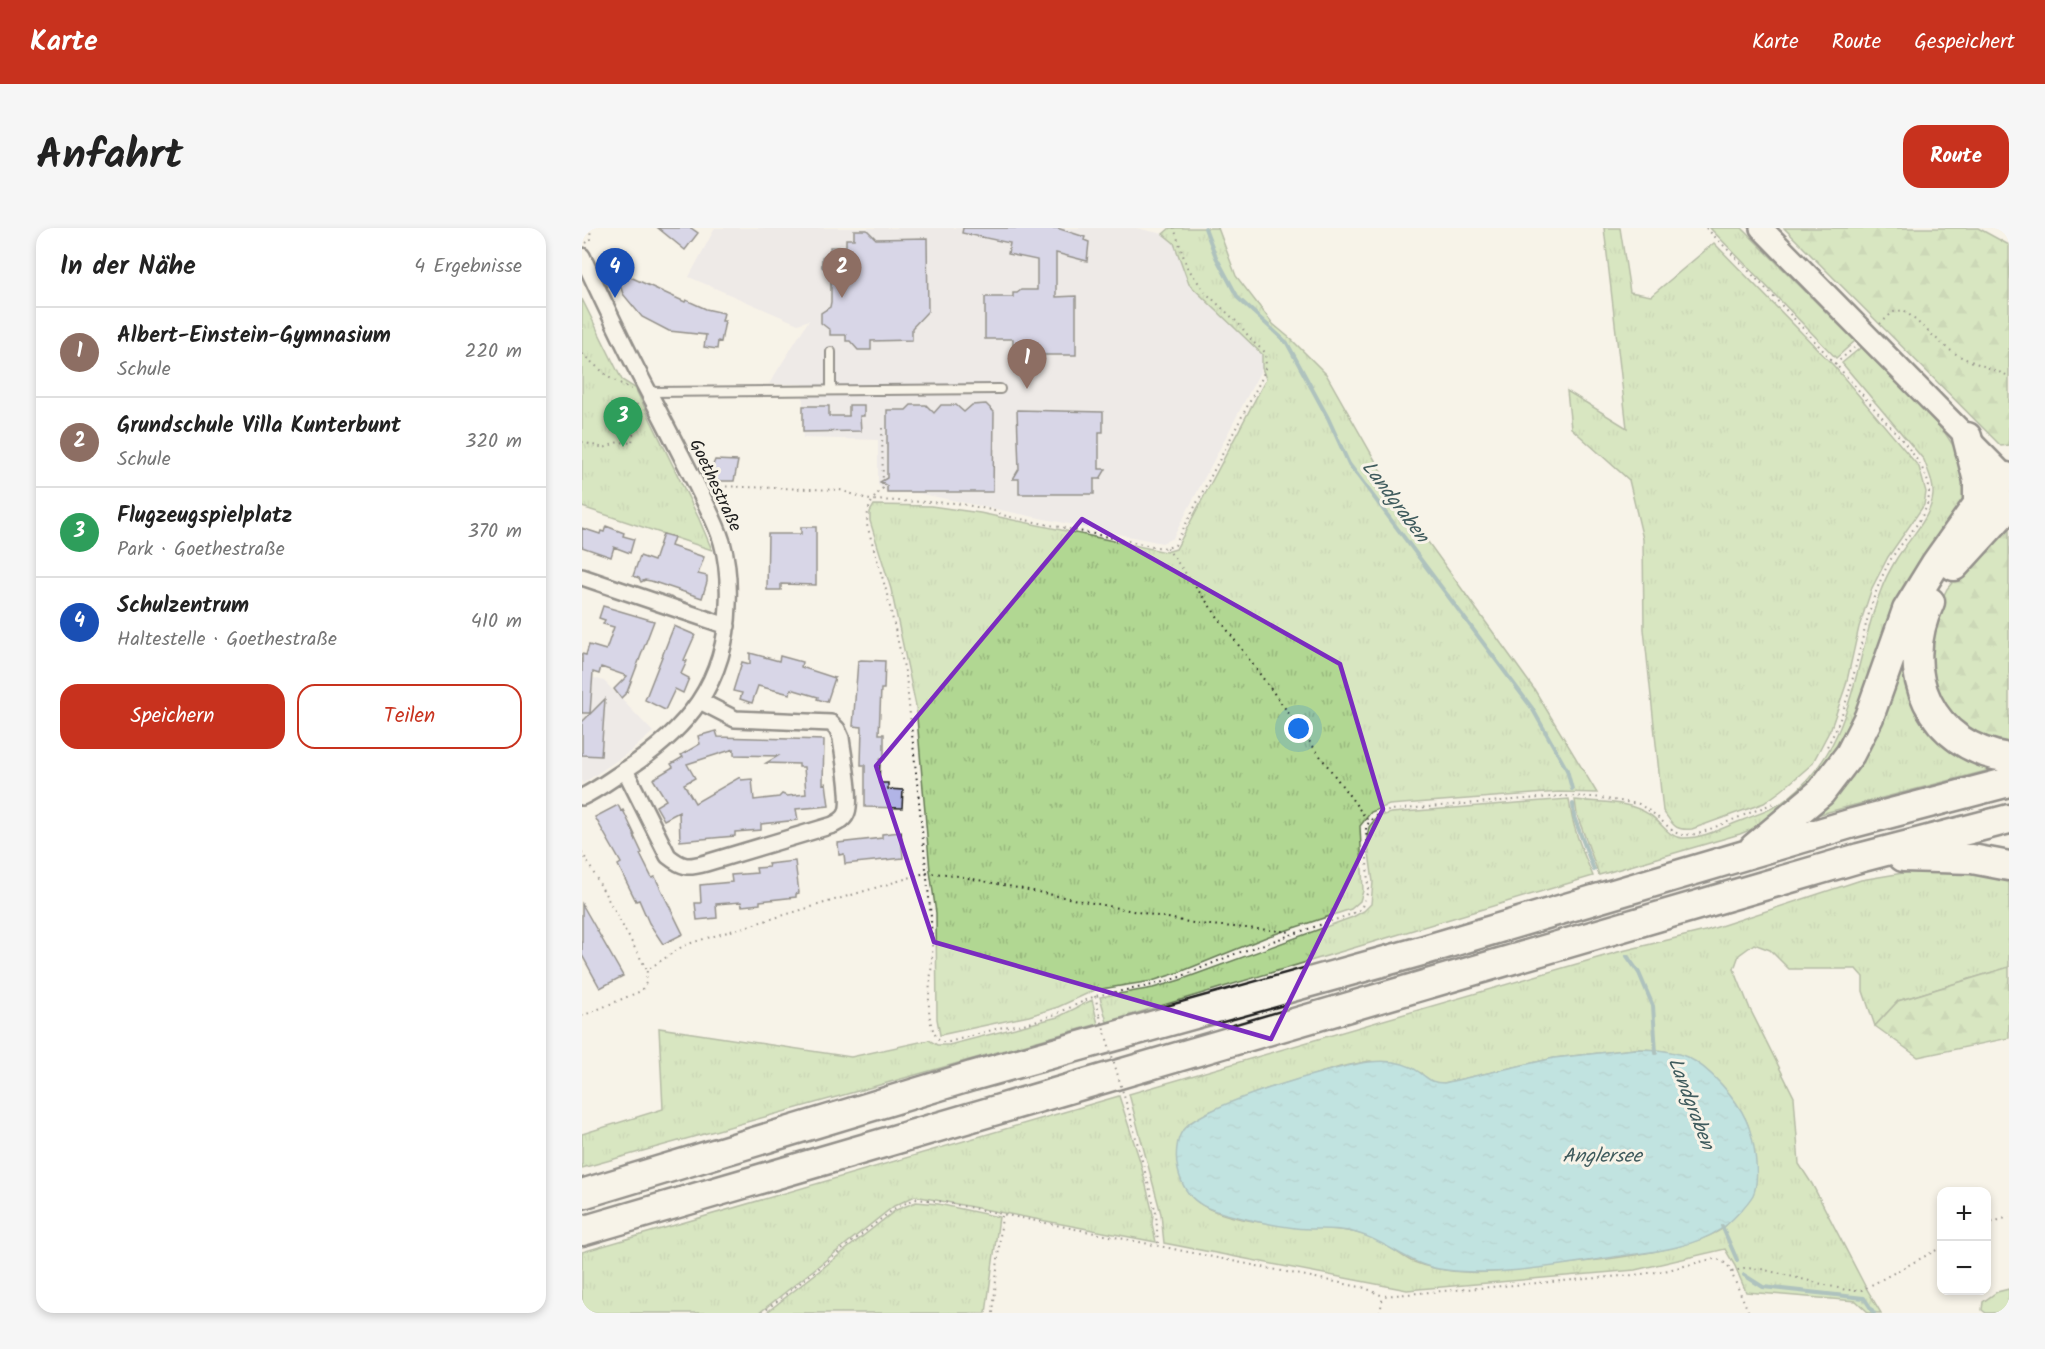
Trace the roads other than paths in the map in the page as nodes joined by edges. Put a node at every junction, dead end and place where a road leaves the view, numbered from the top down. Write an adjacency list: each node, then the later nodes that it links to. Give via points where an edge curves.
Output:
1 (1761, 228): 7 (main road)
2 (582, 256): 6 (street, Goethestraße)
3 (831, 352): 5 (lane)
4 (1000, 389): 5 (lane)
5 (831, 390): 6 (lane)
6 (643, 392): 12 (street, Goethestraße, via 712,516 725,553 729,589)
7 (1967, 437): 8 (main road); 9 (highway, via 1978,481)
8 (2008, 476): 9 (highway)
9 (1978, 504): 19 (highway, via 1907,610 1869,717 1850,754 1821,792)
10 (2009, 506): 14 (highway, via 1958,561 1935,594 1921,625 1916,668 1926,699 1942,724 1965,745)
11 (582, 577): 12 (street)
12 (727, 626): 13 (street, Goethestraße, via 720,661)
13 (700, 701): 15 (street, Goethestraße, via 668,739); 15 (street, via 735,718 831,723 841,738 847,791 847,813 843,819 692,867 680,865 668,856)
14 (2009, 758)
15 (625, 770): 17 (street, Goethestraße)
16 (2009, 782): 19 (highway)
17 (582, 797)
18 (2009, 819): 20 (highway)
19 (1745, 855): 22 (highway, via 1425,950 972,1076)
20 (1859, 858): 21 (highway, via 1951,857); 23 (highway)
21 (2009, 866)
22 (582, 1194)
23 (582, 1231)

